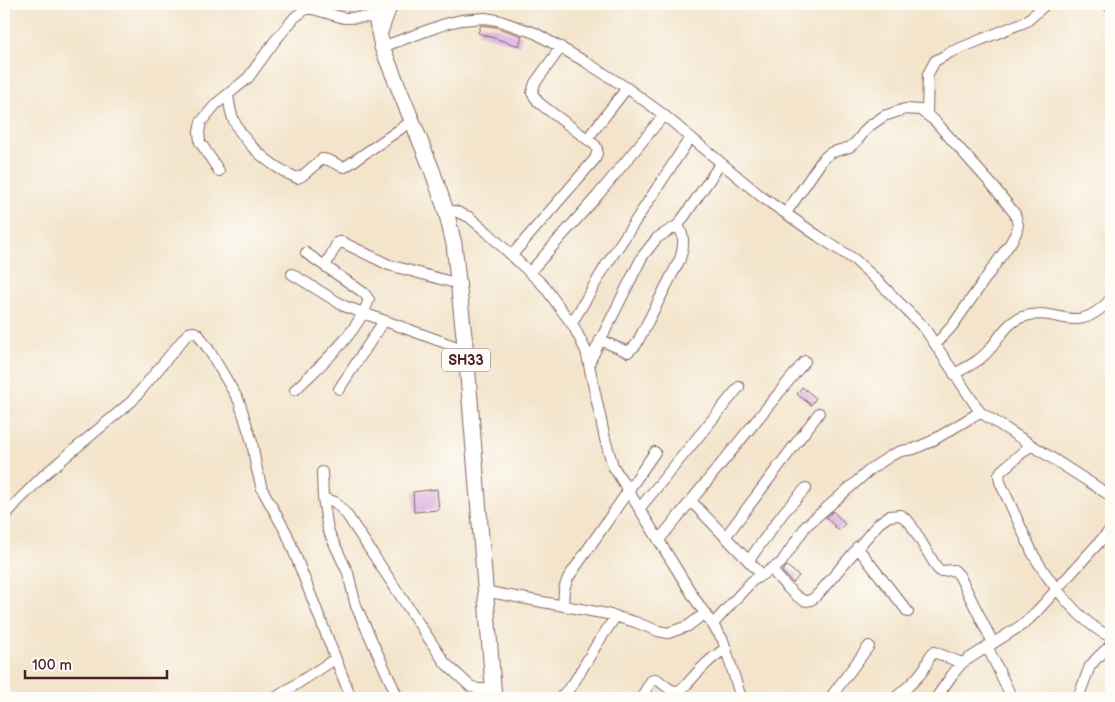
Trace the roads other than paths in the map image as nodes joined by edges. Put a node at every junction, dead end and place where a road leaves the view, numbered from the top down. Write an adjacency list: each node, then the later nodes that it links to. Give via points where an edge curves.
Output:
1 (390, 4): 6 (main road)
2 (1046, 4): 10 (street, via 1027,21 951,52 935,62 928,74)
3 (1107, 4): 4 (street)
4 (1111, 8)
5 (377, 10): 6 (main road, SH33); 9 (street, via 344,18 306,9 295,17 248,78)
6 (381, 40): 7 (street, via 474,18 497,20 535,33); 12 (main road, SH33)
7 (561, 47): 8 (street); 14 (street, via 532,94 539,103)
8 (627, 88): 11 (street); 14 (street)
9 (228, 94): 12 (street, via 234,120 250,144 265,159 297,178 322,159 345,167); 16 (street, via 201,122 199,132 200,142)
10 (927, 114): 18 (street, via 905,109 884,116 868,127 850,147 830,152); 31 (street, via 993,186 1015,214 1018,225 1011,242)
11 (664, 115): 13 (street); 23 (street)
12 (412, 121): 17 (main road, SH33)
13 (690, 138): 15 (street); 29 (street)
14 (588, 139): 21 (street, via 598,148 595,159)
15 (721, 163): 18 (street); 19 (street)
16 (219, 171)
17 (446, 211): 21 (street, via 469,217); 25 (main road, SH33)
18 (786, 213): 31 (street, via 855,260)
19 (678, 225): 30 (street, via 657,238 642,257); 30 (street, via 684,235 680,259 636,345 628,352)
20 (306, 253): 22 (street)
21 (512, 255): 23 (street)
22 (325, 266): 25 (street, via 335,246 342,242 389,265); 27 (street, via 368,296)
23 (530, 272): 29 (street)
24 (292, 274): 27 (street, via 344,306)
25 (459, 284): 32 (main road, SH33)
26 (1111, 299): 35 (street, via 1096,313 1080,320 1036,315 1020,318 1012,322 982,357)
27 (364, 314): 28 (street); 38 (street, via 337,349)
28 (384, 321): 32 (street); 37 (street)
29 (572, 323): 33 (street)
30 (600, 340): 33 (street)
31 (936, 344): 35 (street)
32 (465, 350): 58 (main road, SH33)
33 (589, 362): 45 (street, via 608,452)
34 (804, 362): 48 (street)
35 (954, 374): 39 (street)
36 (739, 387): 49 (street)
37 (339, 389)
38 (295, 390)
39 (980, 412): 41 (street); 56 (street, via 926,444 901,451 872,468 806,526 780,563)
40 (819, 413): 52 (street)
41 (1031, 445): 46 (street); 57 (street, via 999,475 1033,554)
42 (655, 452): 45 (street)
43 (322, 472): 47 (street)
44 (806, 488): 55 (street)
45 (628, 492): 49 (street); 59 (street, via 565,582)
46 (1111, 494)
47 (322, 498): 71 (street, via 335,502 347,515 445,663 470,686); 74 (street, via 328,530 348,573 356,606)
48 (691, 501): 52 (street); 53 (street)
49 (639, 509): 53 (street)
50 (4, 517): 69 (street, via 45,474 132,401 184,337 194,332 235,392 252,442 262,489 287,534)
51 (1111, 529): 57 (street)
52 (726, 536): 55 (street)
53 (659, 540): 61 (street)
54 (857, 547): 56 (street, via 812,600 804,601); 60 (street); 65 (street, via 889,516 900,515 910,523 937,568 954,570 959,575)
55 (749, 560): 56 (street)
56 (766, 572): 63 (street, via 745,588)
57 (1058, 589): 64 (street, via 1092,626); 65 (street, via 1025,622)
58 (484, 591): 59 (street); 71 (main road, SH33)
59 (563, 606): 62 (street)
60 (908, 612)
61 (705, 613): 62 (street, via 688,626 668,632 658,632); 63 (street)
62 (616, 616): 75 (street, via 573,684)
63 (713, 624): 68 (street)
64 (1111, 637)
65 (990, 645): 70 (street); 81 (street)
66 (1111, 645): 82 (street, via 1090,666)
67 (869, 646): 78 (street)
68 (726, 648): 76 (street, via 706,662 679,691 670,690 656,679 651,680); 77 (street)
69 (335, 659): 72 (street); 73 (street)
70 (962, 662): 79 (street, via 934,652 924,669); 80 (street)
71 (493, 693)
72 (275, 698)
73 (351, 698)
74 (398, 698)
75 (560, 698)
76 (641, 698)
77 (741, 698)
78 (830, 698)
79 (896, 698)
80 (936, 698)
81 (1012, 698)
82 (1078, 698)

